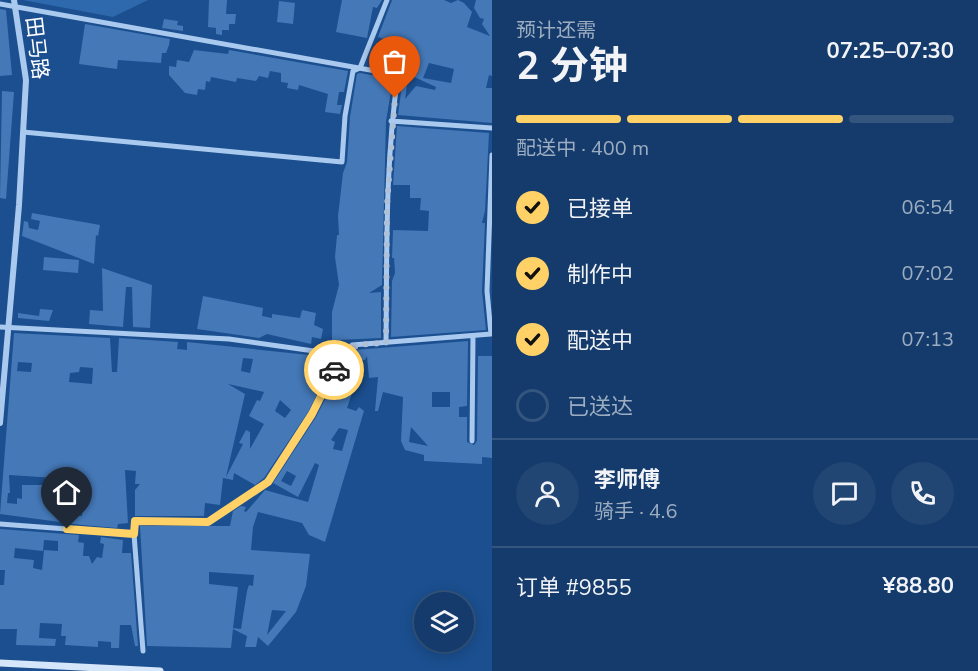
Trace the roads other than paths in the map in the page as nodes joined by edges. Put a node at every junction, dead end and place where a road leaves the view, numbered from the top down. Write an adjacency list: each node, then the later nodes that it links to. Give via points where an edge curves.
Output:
1 (387, 0): 4 (street)
2 (0, 4): 3 (street)
3 (15, 4): 4 (street); 7 (street, 田马路, via 26,80)
4 (360, 68): 5 (street, via 398,75); 7 (street, via 353,71 342,162)
5 (392, 121): 6 (street); 12 (street)
6 (492, 128)
7 (23, 132): 10 (street, 田马路)
8 (492, 155): 11 (street, via 487,291 491,334)
9 (0, 327): 10 (street)
10 (8, 327): 13 (street, via 229,339); 14 (street, 田马路)
11 (472, 336): 12 (street); 15 (street)
12 (386, 343): 13 (street, via 352,345)
13 (342, 354): 17 (street, via 312,414 268,482 208,522 135,521)
14 (0, 423)
15 (472, 441)
16 (0, 524): 17 (street)
17 (134, 534): 18 (street)
18 (143, 651)
19 (0, 663): 20 (main road)
20 (160, 671)

